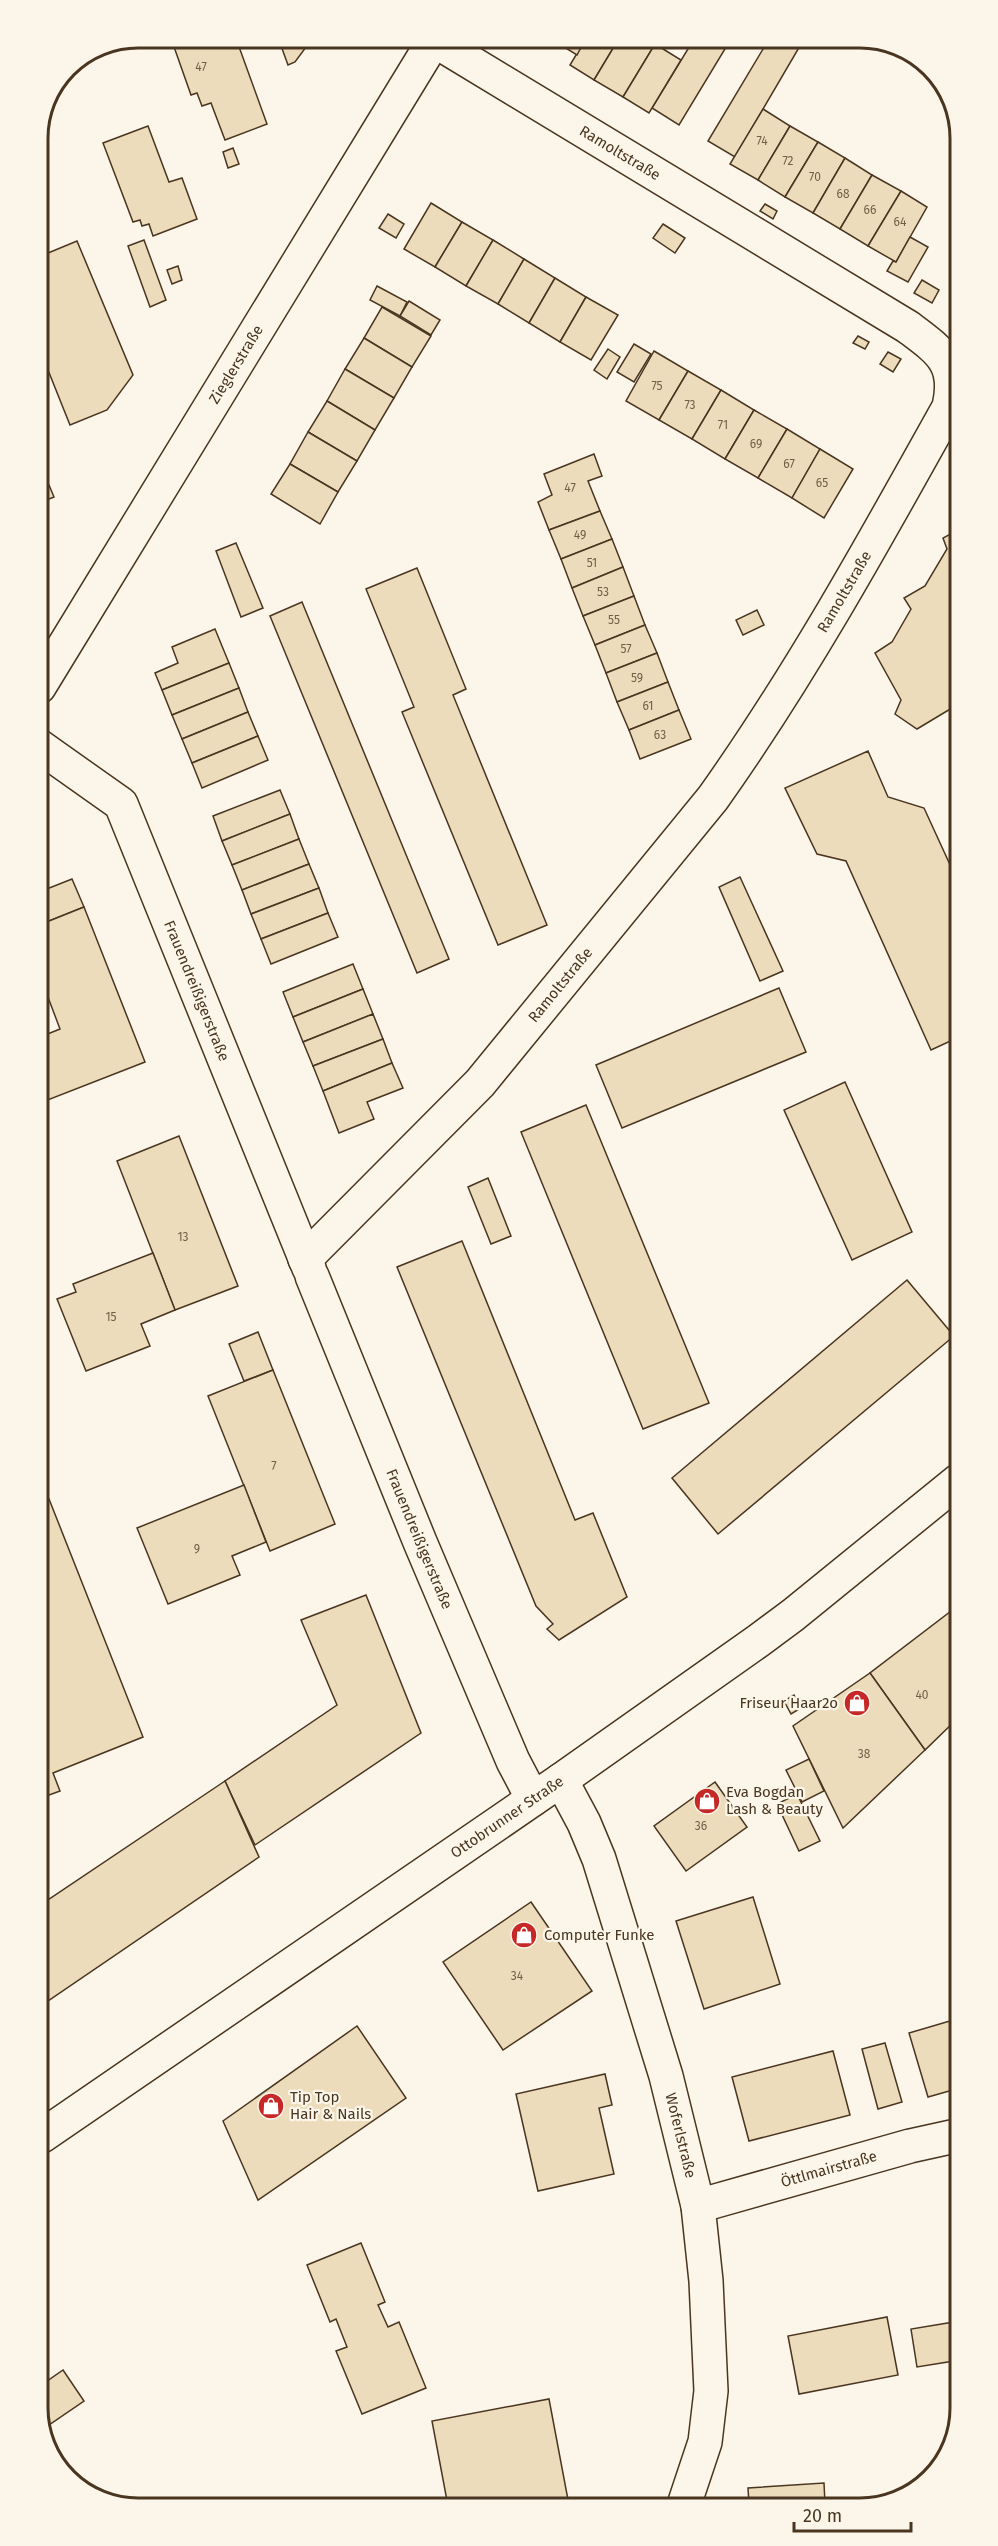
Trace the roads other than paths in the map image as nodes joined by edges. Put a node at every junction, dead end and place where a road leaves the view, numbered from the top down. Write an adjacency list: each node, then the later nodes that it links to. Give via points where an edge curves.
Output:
1 (429, 48): 5 (street, Zieglerstraße)
2 (447, 48): 3 (street, Ramoltstraße, via 908,327 941,352)
3 (950, 366)
4 (950, 403): 7 (street, Ramoltstraße, via 863,561 713,798 480,1083)
5 (48, 672)
6 (48, 753): 7 (street, Frauendreißigerstraße, via 121,804)
7 (309, 1268): 10 (street, Frauendreißigerstraße, via 420,1542 513,1761)
8 (950, 1487): 9 (street, Ottobrunner Straße, via 793,1615)
9 (561, 1780): 10 (street, Ottobrunner Straße); 13 (street, Woferlstraße, via 599,1859 666,2076)
10 (533, 1799): 11 (street, Ottobrunner Straße)
11 (48, 2132)
12 (950, 2136): 13 (street, Öttlmairstraße)
13 (698, 2206): 14 (street, Woferlstraße, via 711,2391 705,2442)
14 (686, 2498)

